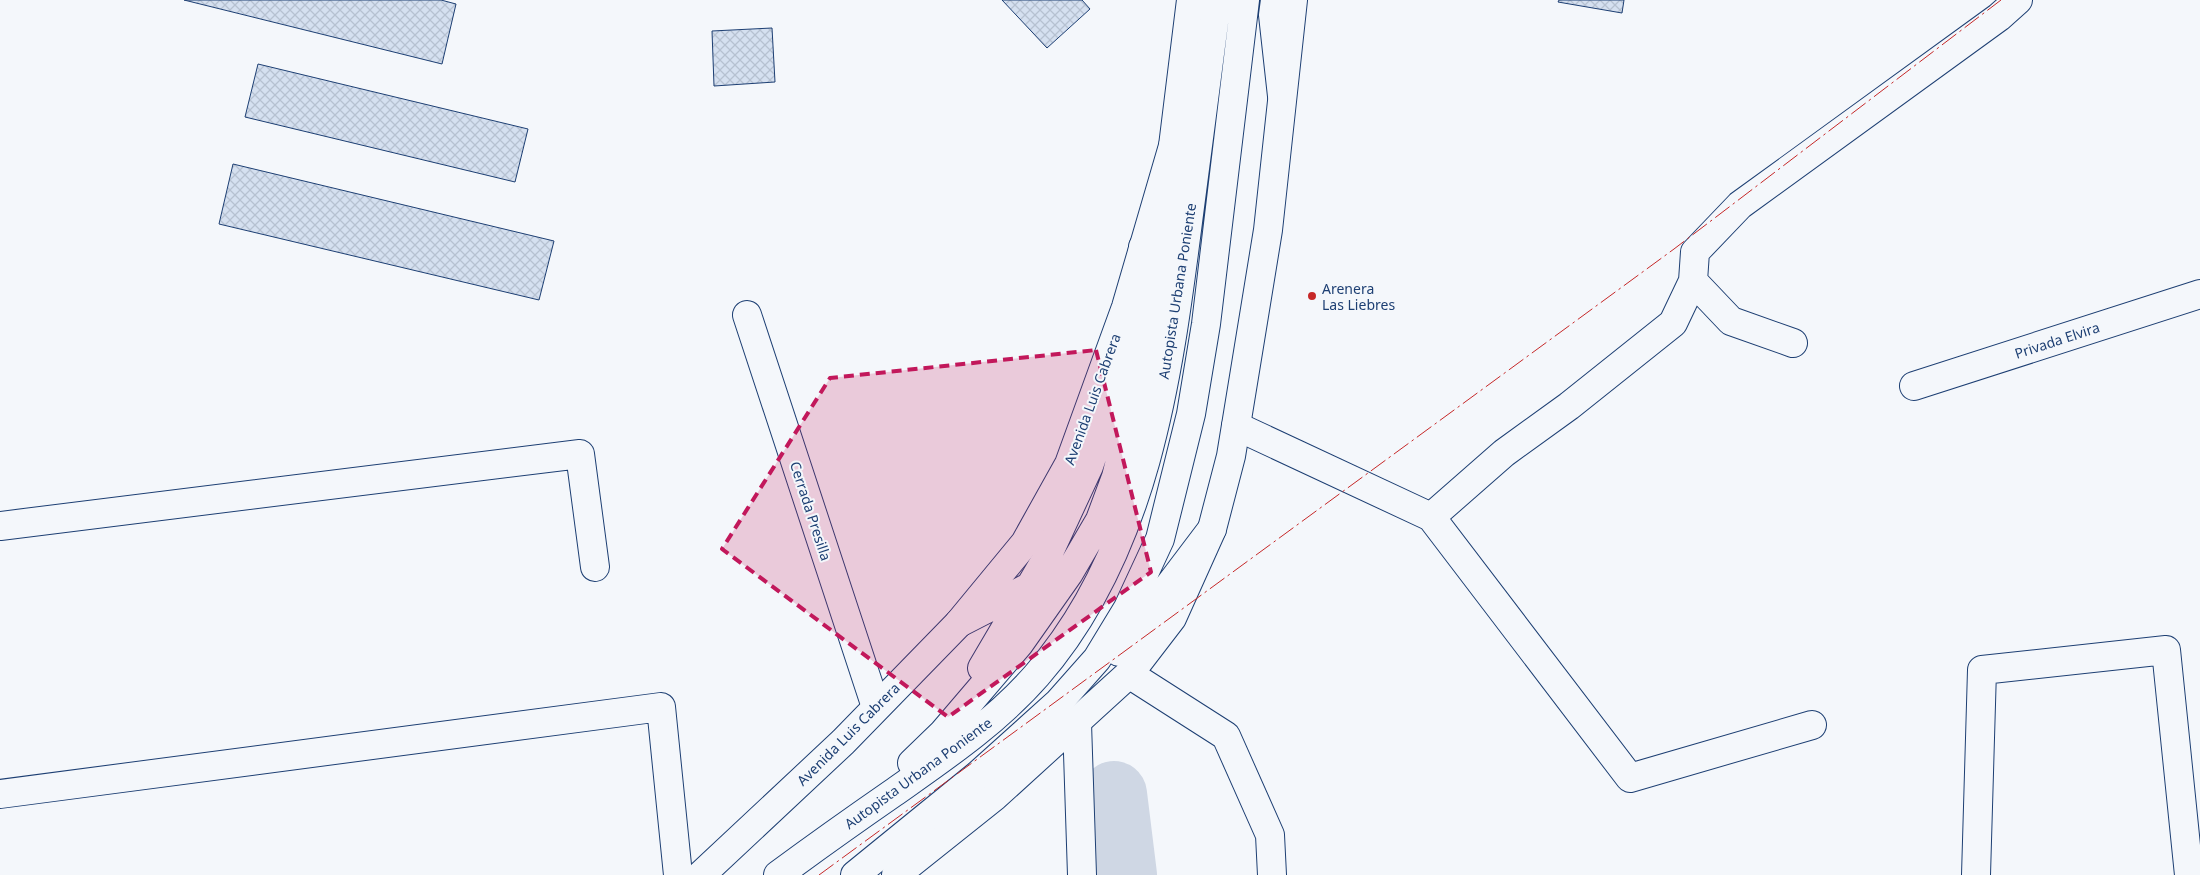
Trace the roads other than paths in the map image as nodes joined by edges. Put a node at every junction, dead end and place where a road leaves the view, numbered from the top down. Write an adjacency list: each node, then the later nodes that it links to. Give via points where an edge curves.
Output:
1 (1191, 0): 8 (main road, Avenida Luis Cabrera)
2 (1217, 0): 29 (main road, Autopista Urbana Poniente, via 1175,320 1155,421 1118,544 1097,590 1067,638 1037,675 965,742)
3 (1245, 0): 23 (main road, via 1206,324 1191,414 1160,539 1128,608 1097,659)
4 (1274, 0): 7 (main road)
5 (1294, 0): 7 (main road)
6 (2018, 0): 10 (main road, via 1740,205 1694,252)
7 (1282, 96): 15 (main road, via 1268,230)
8 (1173, 146): 9 (main road, Avenida Luis Cabrera); 27 (main road, via 1155,317 1116,477 1100,520 1069,573 1019,644)
9 (1143, 247): 20 (main road, via 1136,327 1089,466); 21 (main road, Avenida Luis Cabrera, via 1126,307 1069,464 1025,543)
10 (1693, 281): 13 (main road, via 1732,321); 16 (main road, via 1673,323 1569,406 1504,452)
11 (2200, 294): 14 (main road, Privada Elvira)
12 (747, 314): 24 (main road, Cerrada Presilla)
13 (1793, 343)
14 (1914, 386)
15 (1236, 426): 16 (main road); 18 (main road)
16 (1431, 517): 26 (main road, via 1630,778)
17 (0, 526): 19 (main road, via 580,454)
18 (1212, 529): 22 (main road, via 1172,618); 23 (main road, via 1113,659)
19 (595, 567)
20 (1031, 586): 21 (main road); 27 (main road)
21 (959, 623): 24 (main road, Avenida Luis Cabrera)
22 (1129, 674): 25 (main road); 36 (main road, via 1226,736 1270,835)
23 (1058, 703): 33 (main road, via 963,787)
24 (876, 707): 31 (main road, Avenida Luis Cabrera, via 836,749)
25 (1077, 723): 34 (main road, via 995,796); 35 (main road)
26 (1812, 725)
27 (943, 733): 29 (main road)
28 (0, 794): 30 (main road, via 661,707)
29 (855, 819): 32 (main road, Autopista Urbana Poniente)
30 (678, 875)
31 (701, 875)
32 (778, 875)
33 (855, 875)
34 (896, 875)
35 (1082, 875)
36 (1272, 875)
37 (1976, 875): 38 (main road, via 1982,670 2166,650)
38 (2189, 875)

